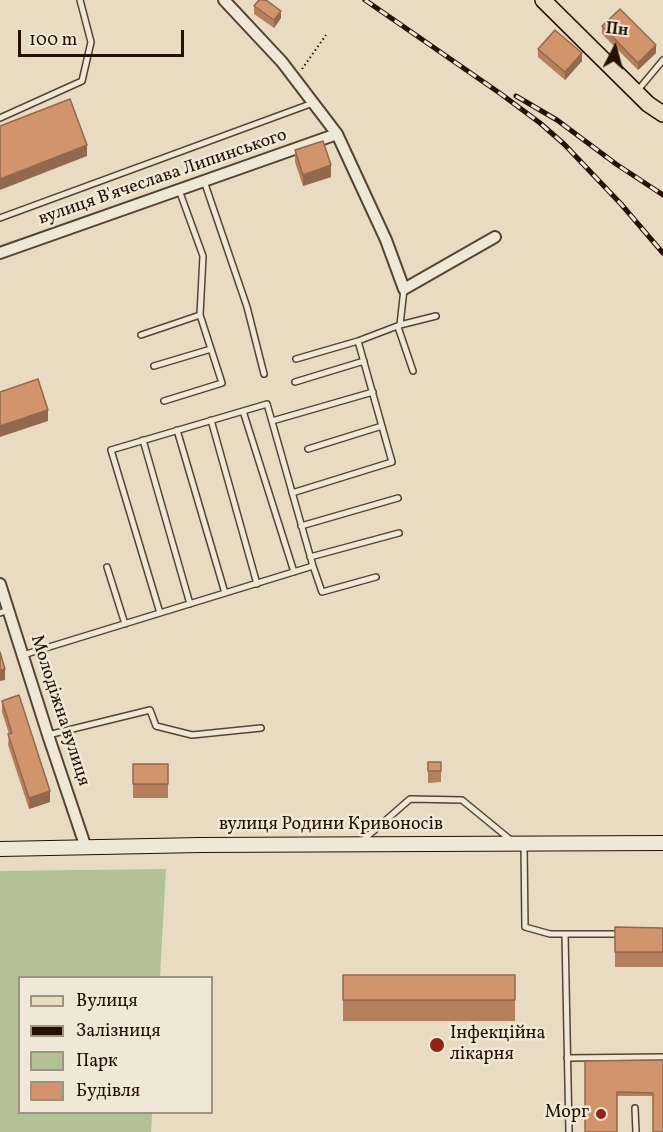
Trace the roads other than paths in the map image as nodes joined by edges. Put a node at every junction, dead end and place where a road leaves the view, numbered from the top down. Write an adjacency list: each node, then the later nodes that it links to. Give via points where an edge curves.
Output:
1 (80, 0): 8 (lane, via 91,42 82,81)
2 (225, 0): 6 (street)
3 (543, 0): 5 (main road)
4 (663, 60): 5 (lane)
5 (637, 92): 7 (main road)
6 (315, 103): 9 (street); 12 (lane)
7 (663, 114)
8 (0, 118)
9 (338, 134): 10 (street, вулиця В'ячеслава Липинського); 15 (street)
10 (204, 181): 11 (street, вулиця В'ячеслава Липинського); 26 (lane, via 247,307)
11 (179, 190): 14 (street, вулиця В'ячеслава Липинського); 16 (lane, via 203,256)
12 (0, 218)
13 (495, 237): 15 (street)
14 (0, 253)
15 (404, 289): 18 (lane)
16 (200, 315): 19 (lane); 21 (lane)
17 (436, 316): 18 (lane)
18 (399, 326): 20 (lane); 25 (lane)
19 (141, 335)
20 (358, 341): 22 (lane); 23 (lane)
21 (211, 349): 24 (lane); 29 (lane, via 222,383)
22 (296, 359)
23 (364, 361): 27 (lane); 28 (lane)
24 (154, 366)
25 (413, 371)
26 (264, 374)
27 (295, 382)
28 (373, 392): 32 (lane); 33 (lane)
29 (164, 401)
30 (243, 411): 31 (lane); 32 (lane, via 267,404); 44 (lane)
31 (211, 420): 34 (lane); 47 (lane)
32 (272, 421): 37 (lane)
33 (382, 426): 36 (lane); 37 (lane, via 392,462)
34 (177, 430): 35 (lane); 48 (lane)
35 (143, 440): 49 (lane); 51 (lane, via 111,450)
36 (308, 449)
37 (292, 493): 39 (lane)
38 (398, 498): 39 (lane)
39 (301, 526): 41 (lane)
40 (399, 533): 41 (lane)
41 (310, 557): 42 (lane)
42 (313, 566): 44 (lane); 45 (lane, via 322,592)
43 (107, 567): 52 (lane)
44 (294, 572): 47 (lane)
45 (376, 577)
46 (0, 584): 50 (street, Молодіжна вулиця)
47 (257, 584): 48 (lane)
48 (225, 593): 49 (lane)
49 (190, 604): 51 (lane)
50 (4, 612): 53 (street, Молодіжна вулиця)
51 (160, 613): 52 (lane)
52 (125, 624): 53 (lane)
53 (23, 655): 55 (street, Молодіжна вулиця)
54 (261, 728): 55 (lane, via 192,735 156,726 150,710)
55 (48, 735): 59 (street, Молодіжна вулиця)
56 (663, 843): 58 (main road, вулиця Родини Кривоносів)
57 (359, 844): 58 (main road, вулиця Родини Кривоносів); 58 (lane, via 410,800 462,800); 59 (main road, вулиця Родини Кривоносів)
58 (520, 844): 61 (lane, via 525,927)
59 (86, 848): 60 (main road, вулиця Родини Кривоносів)
60 (0, 849)
61 (565, 934): 62 (lane); 64 (lane)
62 (630, 934)
63 (663, 1057): 64 (lane)
64 (567, 1058): 66 (lane)
65 (635, 1108): 67 (lane)
66 (569, 1132)
67 (636, 1132)

